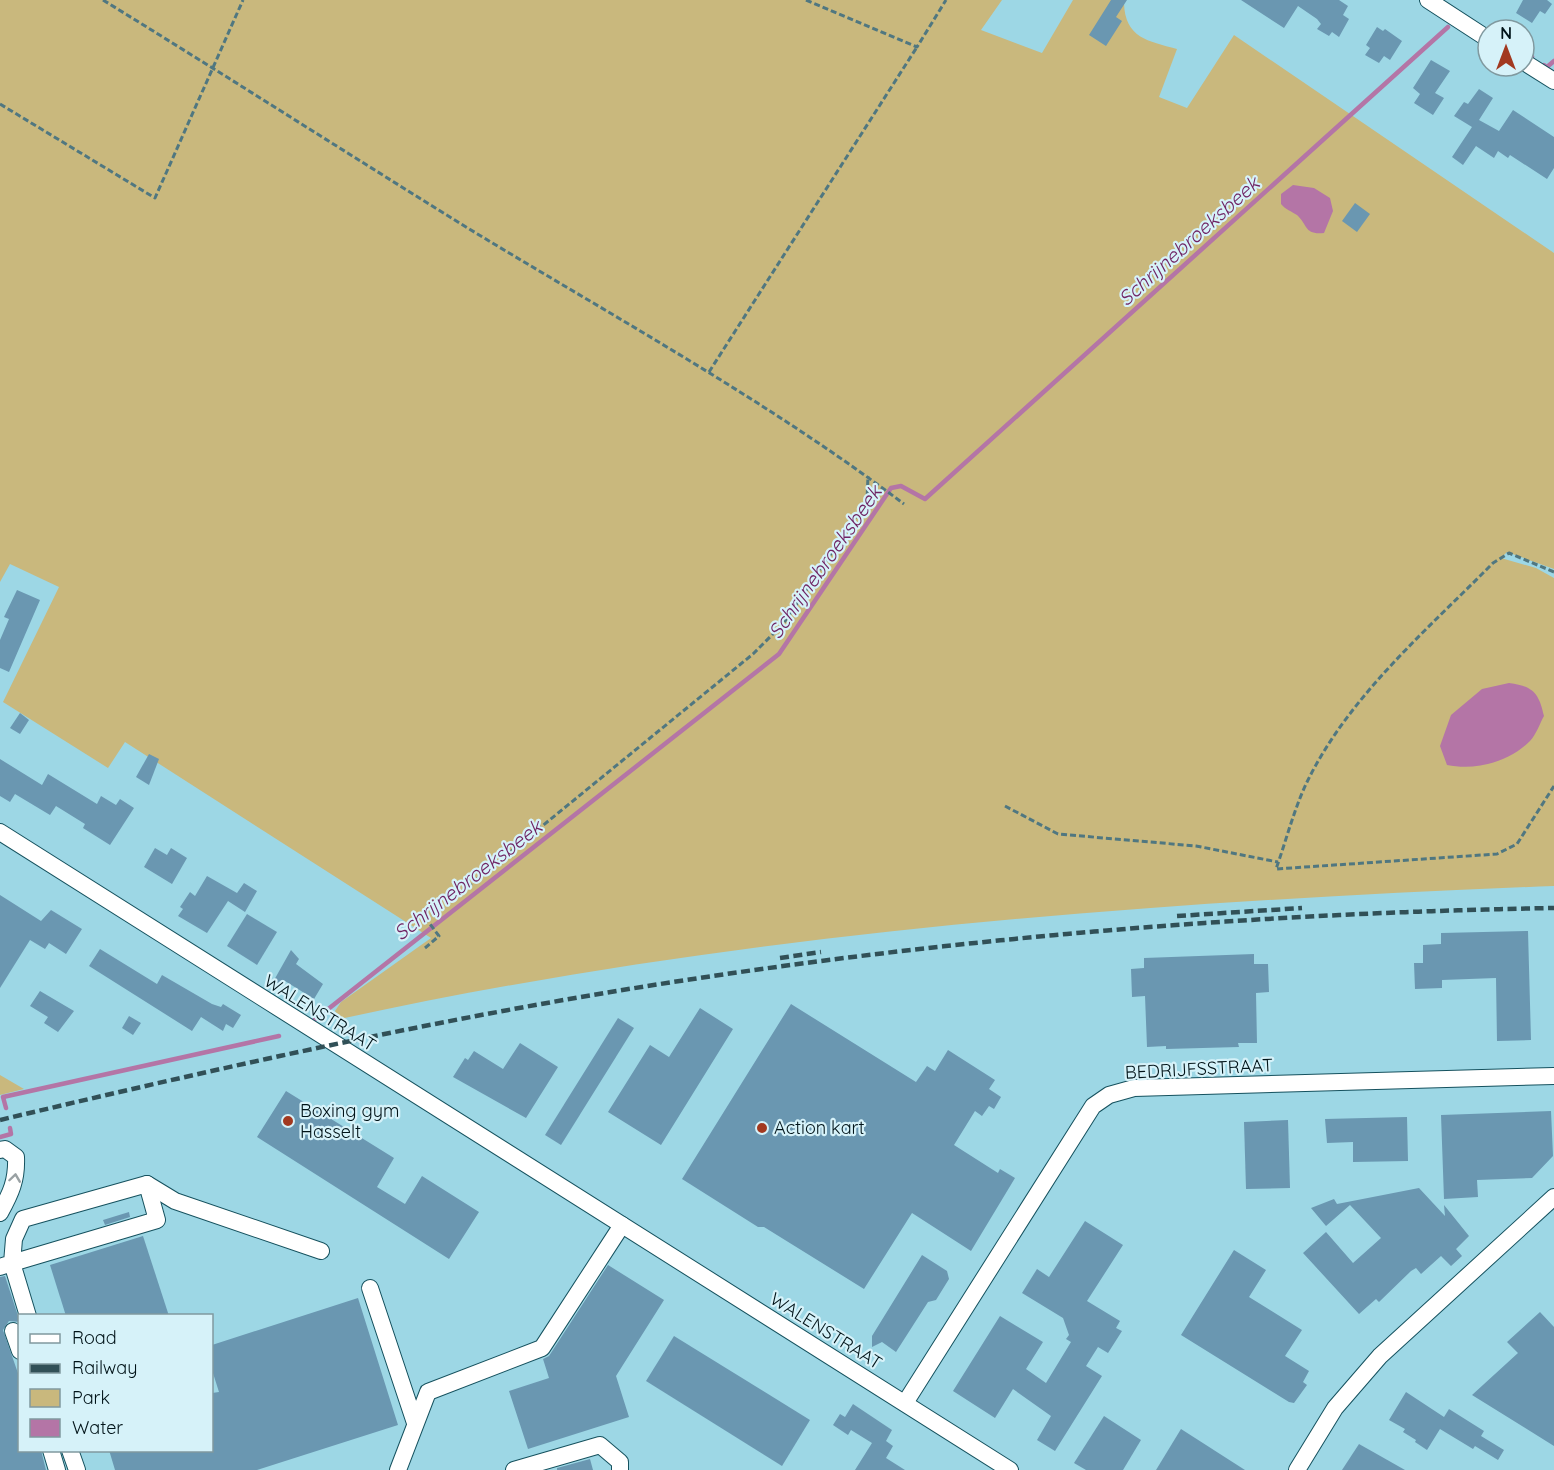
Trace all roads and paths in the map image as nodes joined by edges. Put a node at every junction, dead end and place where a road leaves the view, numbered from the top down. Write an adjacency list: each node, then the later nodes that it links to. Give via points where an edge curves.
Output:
1 (103, 0): 8 (path)
2 (243, 0): 8 (path)
3 (806, 0): 7 (path)
4 (946, 0): 7 (path)
5 (1428, 0): 6 (street)
6 (1476, 31)
7 (917, 47): 12 (path)
8 (214, 68): 11 (path, via 155,198); 12 (path)
9 (1536, 70): 10 (street)
10 (1554, 81)
11 (0, 104)
12 (709, 372): 13 (path)
13 (868, 476): 14 (path); 20 (path, via 867,501 783,624 753,654 427,920 439,936)
14 (904, 504)
15 (1554, 572): 19 (path, via 1509,553 1493,563 1380,678 1335,734 1306,783)
16 (1554, 786): 19 (path, via 1517,844 1497,854 1276,869)
17 (1005, 806): 19 (path, via 1058,834 1197,846)
18 (0, 832): 26 (street, WALENSTRAAT)
19 (1278, 862)
20 (425, 948)
21 (1554, 1076): 35 (street, BEDRIJFSSTRAAT, via 1134,1088 1109,1095 1093,1106)
22 (0, 1150): 25 (street, one-way to 22, via 17,1173 16,1157)
23 (147, 1184): 27 (street, via 175,1201); 28 (street, via 23,1219); 28 (street, via 157,1220)
24 (1554, 1197): 45 (street, via 1380,1356 1335,1408)
25 (0, 1213)
26 (622, 1225): 33 (street, via 542,1348); 35 (street, WALENSTRAAT)
27 (321, 1251)
28 (6, 1265): 30 (street)
29 (370, 1288): 34 (street)
30 (27, 1314)
31 (11, 1332): 32 (street)
32 (18, 1347)
33 (428, 1392): 34 (street); 36 (street)
34 (405, 1395): 36 (street)
35 (905, 1403): 44 (street, WALENSTRAAT)
36 (415, 1423): 41 (street)
37 (52, 1452): 39 (street)
38 (71, 1452): 40 (street)
39 (57, 1470)
40 (76, 1470)
41 (398, 1470)
42 (514, 1470): 43 (street, via 600,1445 620,1462)
43 (620, 1470)
44 (1010, 1470)
45 (1297, 1470)

